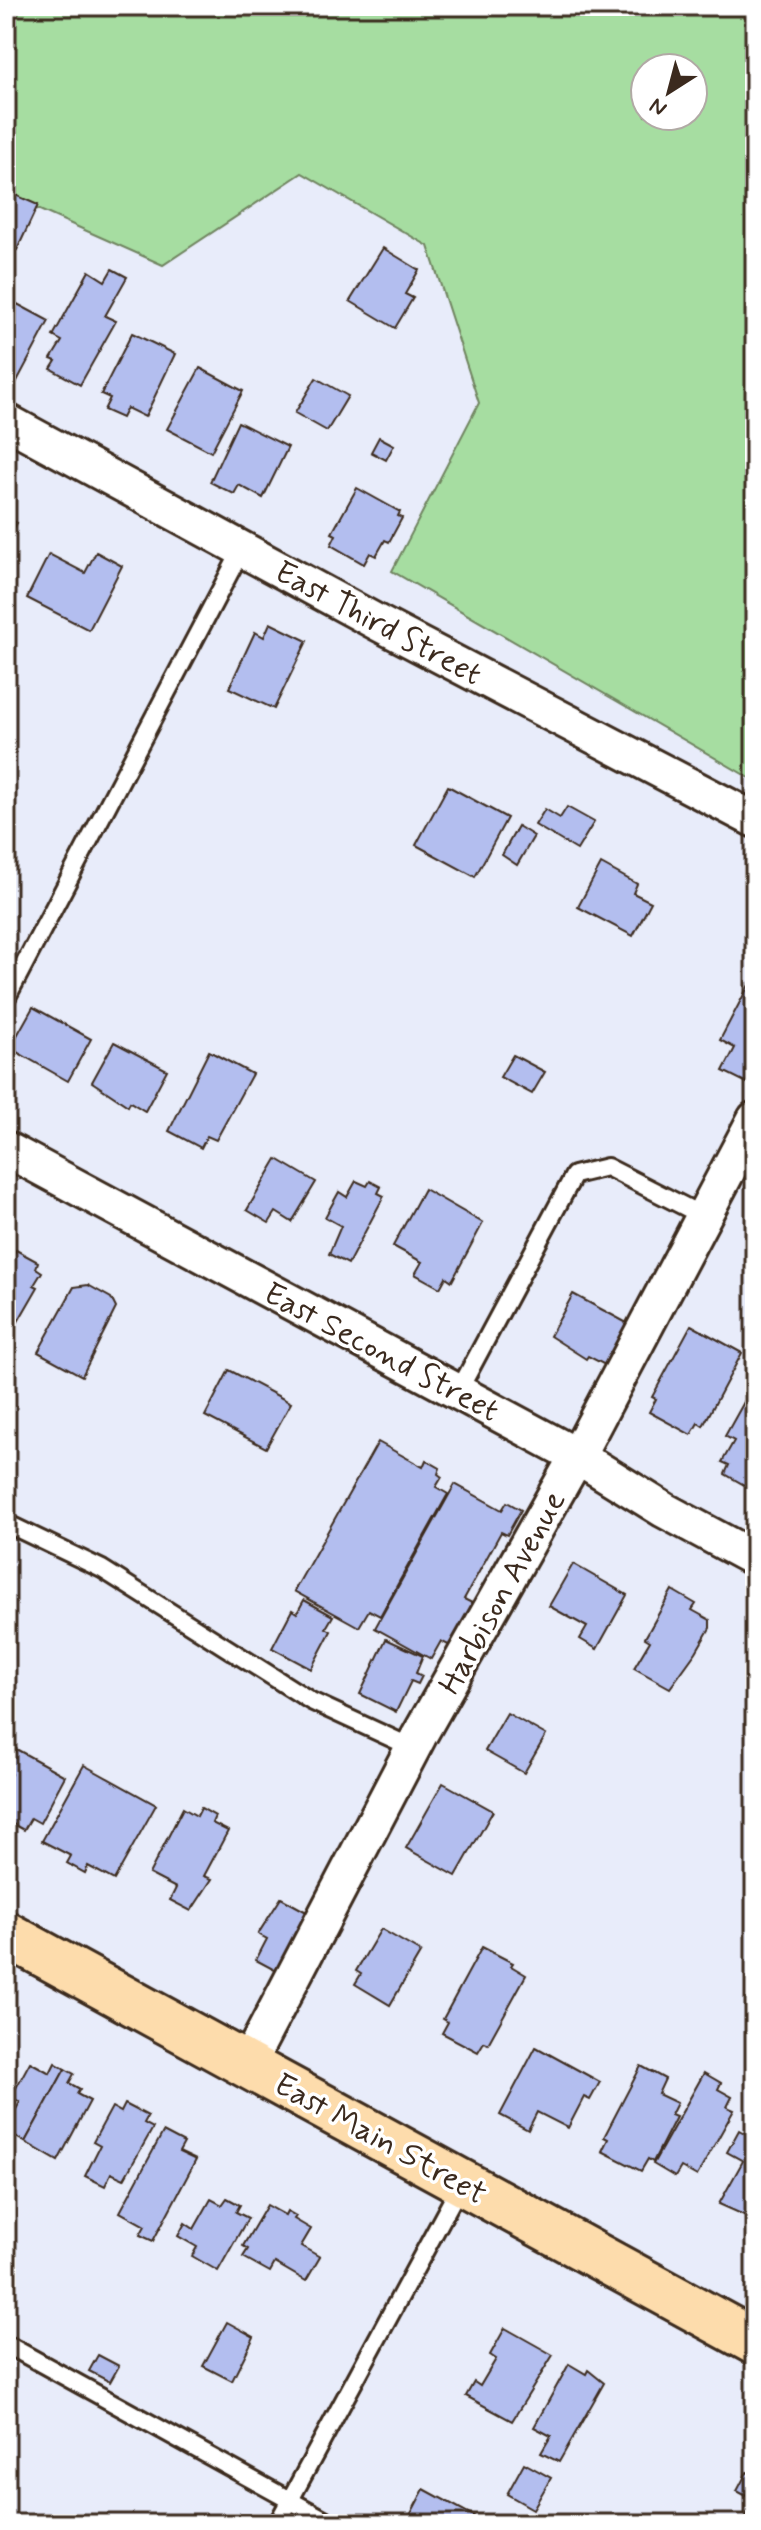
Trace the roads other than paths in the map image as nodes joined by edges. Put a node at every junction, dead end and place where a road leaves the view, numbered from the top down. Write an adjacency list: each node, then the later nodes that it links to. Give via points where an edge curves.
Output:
1 (6, 421): 2 (street, East Third Street)
2 (242, 549): 3 (street, East Third Street); 4 (lane)
3 (755, 820)
4 (6, 999)
5 (755, 1119): 7 (street, Harbison Avenue)
6 (6, 1149): 8 (street, East Second Street)
7 (703, 1216): 8 (lane, via 607,1167 574,1175); 9 (street, Harbison Avenue)
8 (458, 1392): 9 (street, East Second Street)
9 (577, 1456): 11 (street, East Second Street); 12 (street, Harbison Avenue)
10 (6, 1523): 12 (lane, via 102,1569 311,1701)
11 (755, 1559)
12 (413, 1748): 14 (street, Harbison Avenue)
13 (6, 1934): 14 (main road, East Main Street)
14 (247, 2065): 15 (main road, East Main Street)
15 (462, 2182): 16 (main road, East Main Street); 18 (lane)
16 (755, 2342)
17 (6, 2344): 18 (lane)
18 (290, 2502): 19 (lane); 20 (lane)
19 (277, 2524)
20 (333, 2524)

